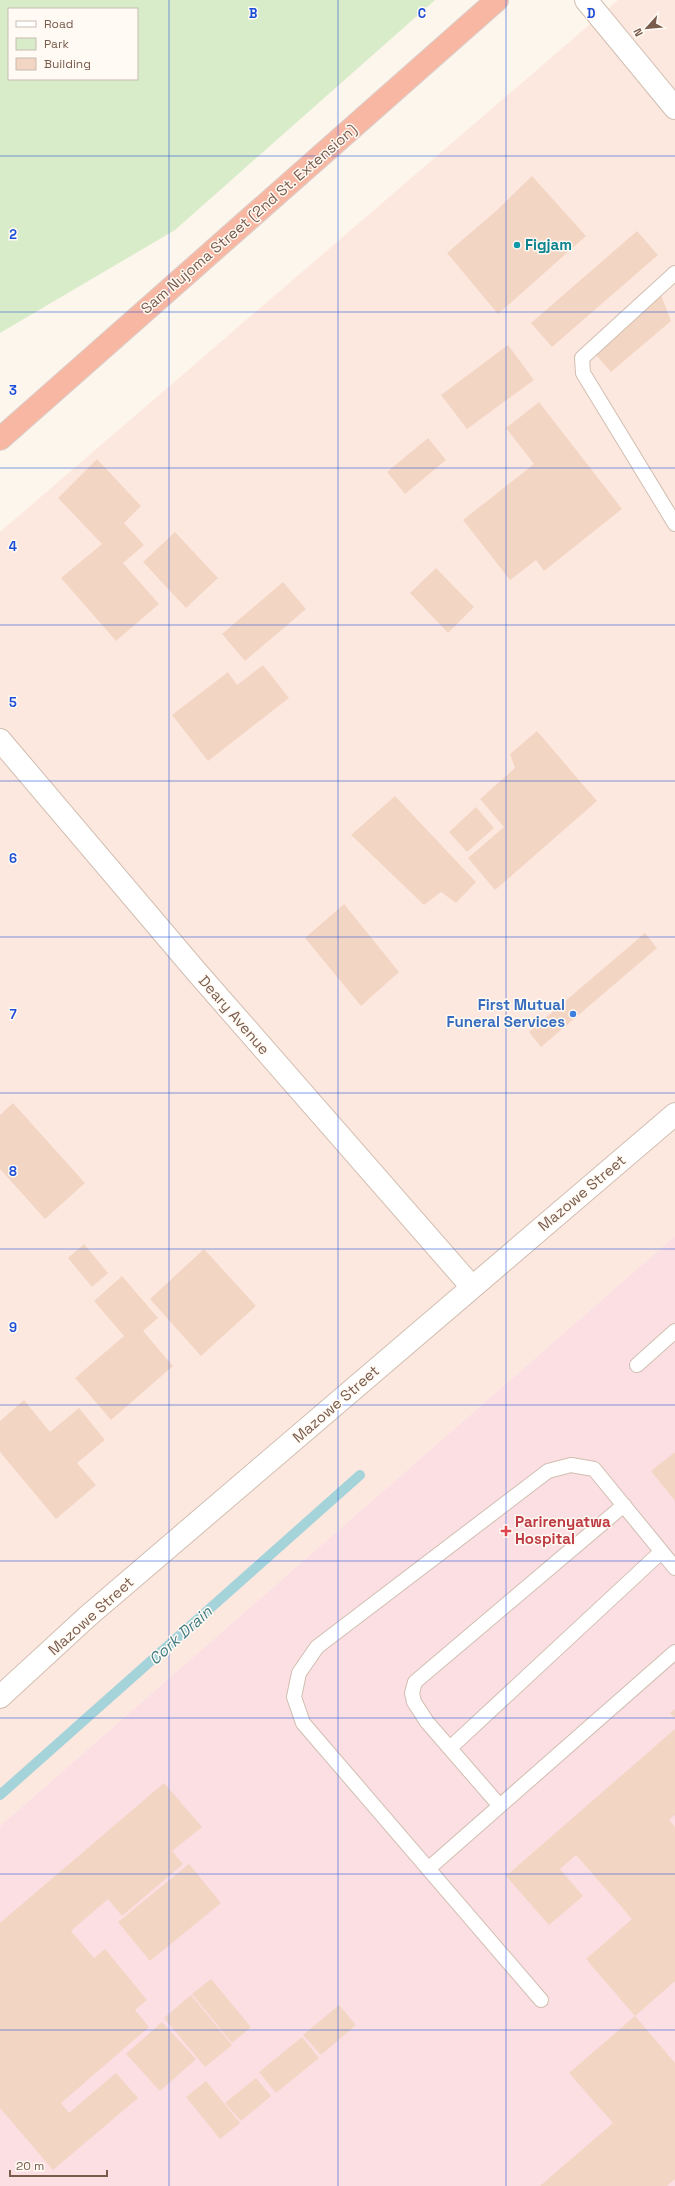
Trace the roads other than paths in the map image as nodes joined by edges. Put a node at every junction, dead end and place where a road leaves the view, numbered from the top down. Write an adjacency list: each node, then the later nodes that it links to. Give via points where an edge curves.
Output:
1 (497, 0): 5 (highway, Sam Nujoma Street (2nd St. Extension))
2 (586, 0): 3 (street)
3 (675, 108)
4 (675, 273): 6 (lane, via 582,358 583,373)
5 (0, 439)
6 (675, 524)
7 (0, 740): 9 (street, Deary Avenue, via 205,981)
8 (675, 1114): 9 (street, Mazowe Street)
9 (472, 1287): 16 (street, Mazowe Street, via 88,1616)
10 (675, 1331): 11 (lane)
11 (637, 1365)
12 (624, 1505): 13 (lane); 17 (lane, via 415,1682 412,1693 414,1702); 19 (lane, via 594,1469 571,1465 548,1471 317,1647 299,1673 294,1697 302,1723)
13 (662, 1552): 14 (lane); 17 (lane)
14 (675, 1568)
15 (675, 1652): 18 (lane)
16 (0, 1697)
17 (450, 1748): 18 (lane)
18 (499, 1805): 19 (lane)
19 (428, 1869): 20 (lane)
20 (541, 2000)

